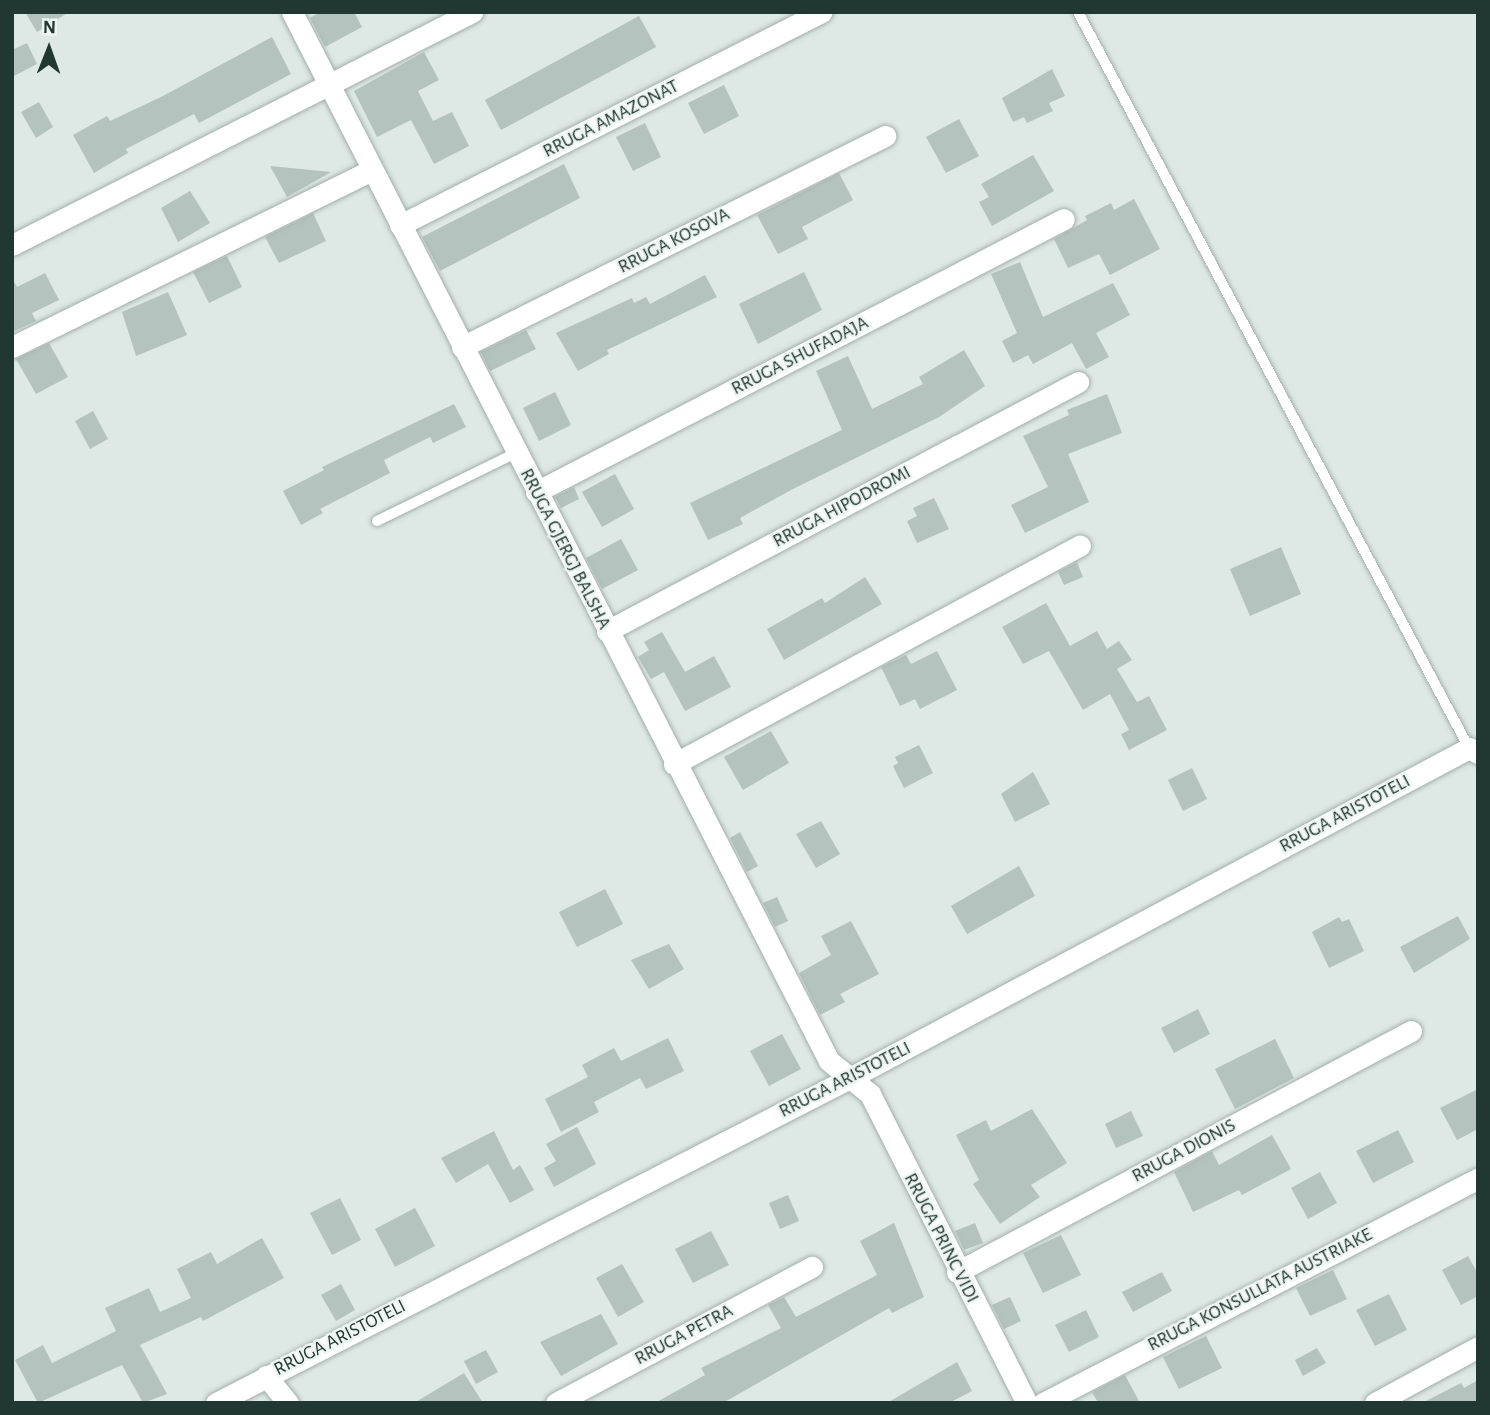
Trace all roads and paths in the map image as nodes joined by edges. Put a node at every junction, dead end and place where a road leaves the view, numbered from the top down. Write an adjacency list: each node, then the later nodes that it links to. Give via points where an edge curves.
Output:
1 (292, 12): 5 (street, RRUGA GJERGJ BALSHA)
2 (472, 12): 5 (street)
3 (821, 12): 9 (street, RRUGA AMAZONAT)
4 (1078, 12): 19 (lane)
5 (330, 87): 7 (street, RRUGA GJERGJ BALSHA); 10 (street)
6 (885, 136): 12 (street, RRUGA KOSOVA)
7 (372, 170): 9 (street, RRUGA GJERGJ BALSHA); 11 (street)
8 (1064, 219): 15 (street, RRUGA SHUFADAJA)
9 (401, 225): 12 (street, RRUGA GJERGJ BALSHA)
10 (12, 245)
11 (12, 347)
12 (462, 347): 14 (street, RRUGA GJERGJ BALSHA)
13 (1078, 383): 18 (street, RRUGA HIPODROMI)
14 (516, 453): 15 (street, RRUGA GJERGJ BALSHA); 16 (lane)
15 (536, 492): 18 (street, RRUGA GJERGJ BALSHA)
16 (377, 522)
17 (1080, 545): 20 (street)
18 (607, 631): 20 (street, RRUGA GJERGJ BALSHA)
19 (1473, 751): 22 (street, RRUGA ARISTOTELI)
20 (674, 764): 22 (street, RRUGA GJERGJ BALSHA, via 829,1060)
21 (1411, 1031): 25 (street, RRUGA DIONIS)
22 (850, 1078): 25 (street, RRUGA PRINC VIDI, via 870,1094); 27 (street, RRUGA ARISTOTELI)
23 (1478, 1178): 32 (street, RRUGA KONSULLATA AUSTRIAKE)
24 (812, 1267): 30 (street, RRUGA PETRA)
25 (957, 1272): 31 (street, RRUGA PRINC VIDI)
26 (1478, 1348): 33 (street)
27 (266, 1376): 28 (street, RRUGA ARISTOTELI); 29 (street)
28 (216, 1403)
29 (288, 1403)
30 (556, 1403)
31 (1027, 1403)
32 (1043, 1403)
33 (1375, 1403)

